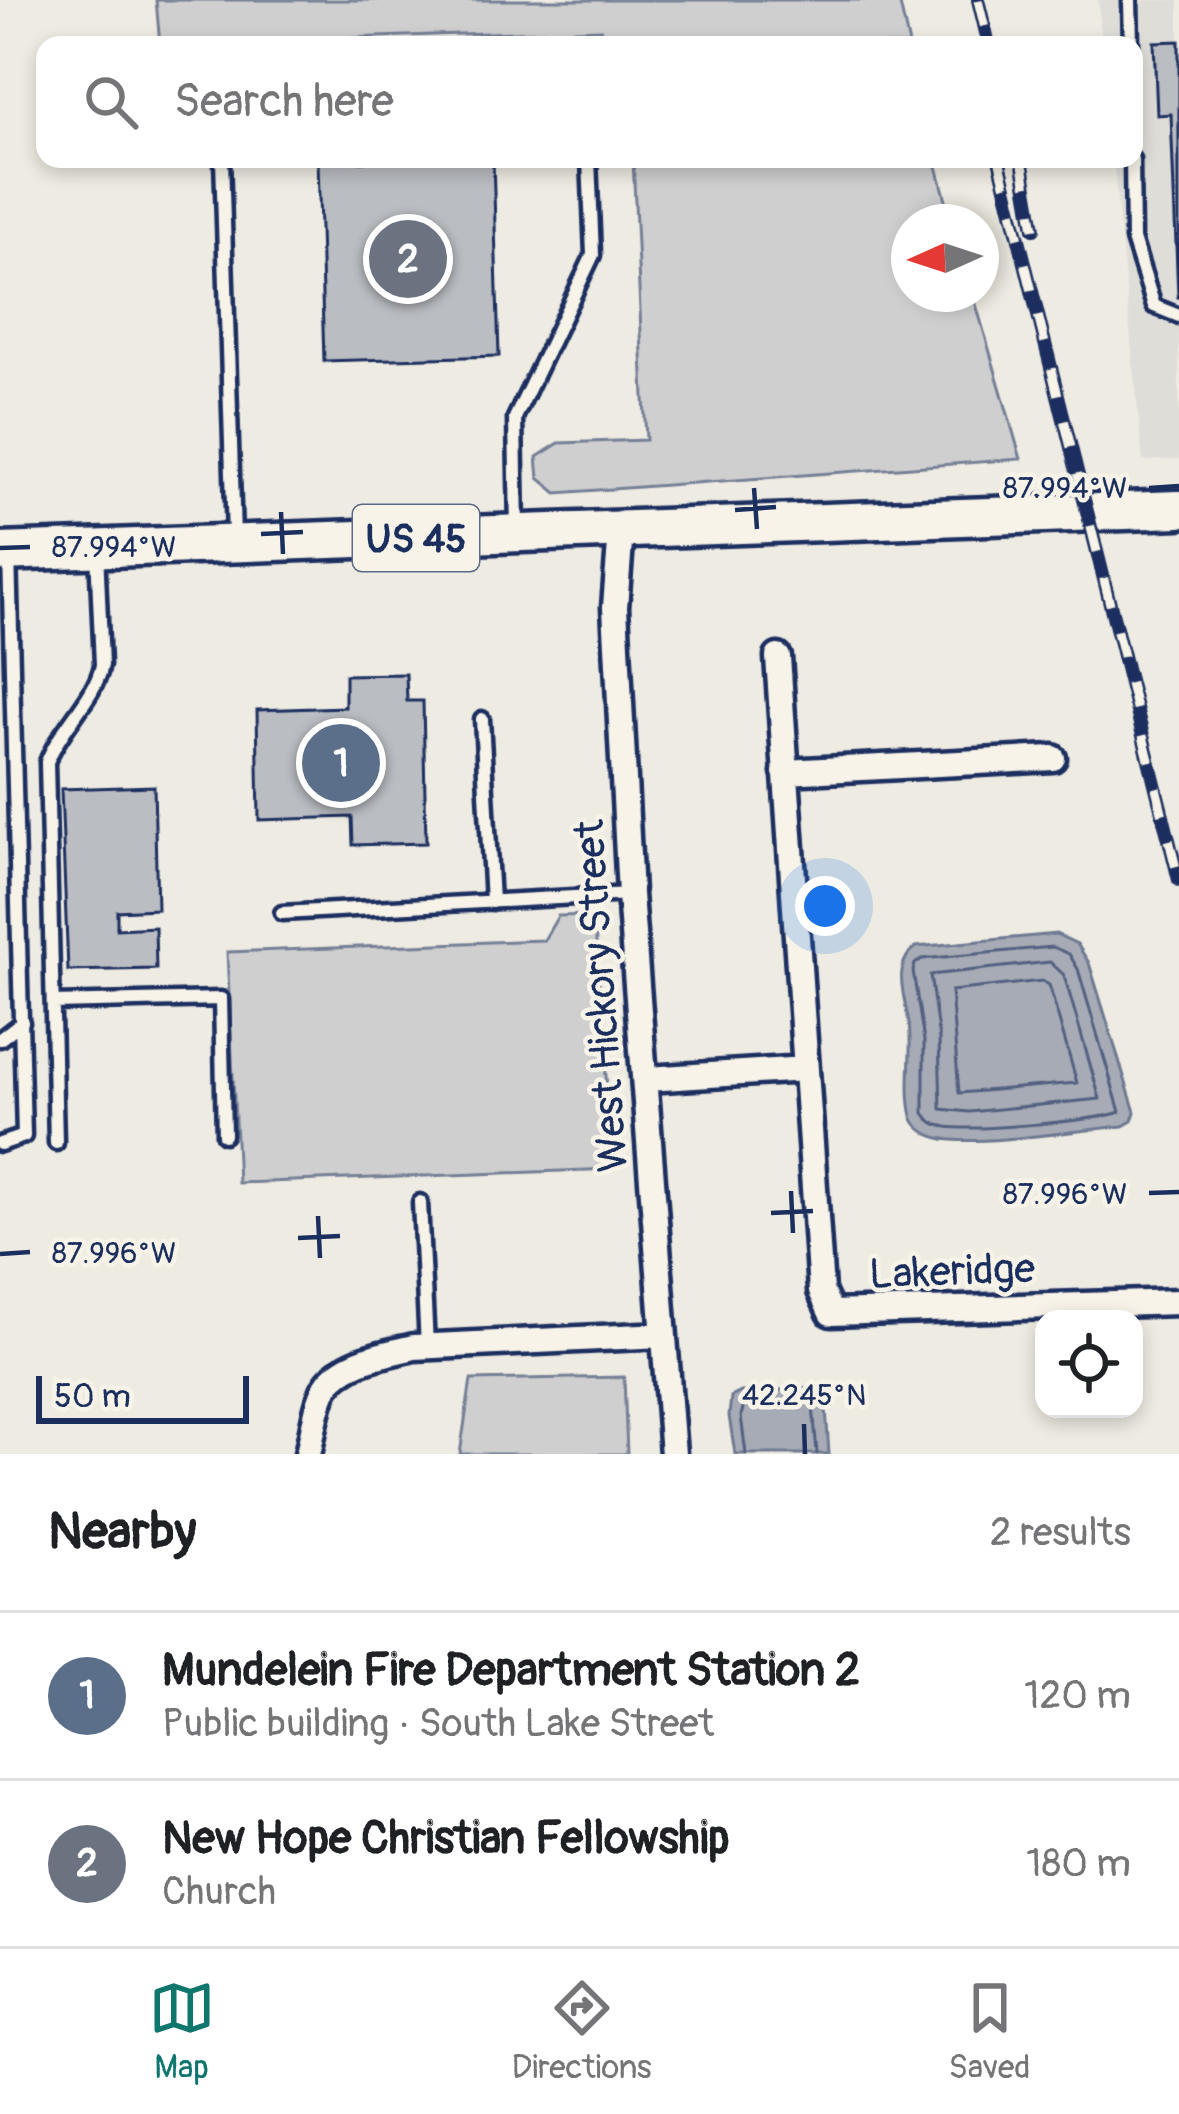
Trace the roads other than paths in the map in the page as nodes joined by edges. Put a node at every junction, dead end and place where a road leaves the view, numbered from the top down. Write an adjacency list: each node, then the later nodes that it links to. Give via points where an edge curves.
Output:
1 (1130, 0): 2 (lane)
2 (1131, 36)
3 (222, 168): 10 (lane)
4 (589, 168): 9 (lane, via 593,255 515,418)
5 (1132, 168): 6 (lane, via 1133,239 1154,306)
6 (1179, 316)
7 (1179, 509): 8 (main road, US 45)
8 (621, 531): 9 (main road, US 45); 17 (street, West Hickory Street, via 615,607)
9 (517, 535): 10 (main road, US 45)
10 (234, 544): 11 (main road, US 45)
11 (97, 549): 12 (main road, US 45); 20 (lane, via 99,681 47,762)
12 (4, 552): 21 (lane)
13 (778, 657): 16 (street, Lakeridge)
14 (482, 719): 18 (lane)
15 (1054, 758): 16 (street)
16 (785, 772): 23 (street, Lakeridge)
17 (629, 894): 18 (lane); 24 (street, West Hickory Street)
18 (492, 902): 19 (lane)
19 (282, 913)
20 (52, 1003): 25 (lane, via 221,999); 26 (lane)
21 (22, 1022): 22 (lane); 27 (lane, via 24,1136)
22 (0, 1039)
23 (806, 1069): 24 (street); 29 (street, Lakeridge, via 821,1291 831,1313)
24 (647, 1079): 30 (street, West Hickory Street)
25 (224, 1135)
26 (56, 1143)
27 (0, 1144)
28 (420, 1202): 31 (lane)
29 (1179, 1302)
30 (663, 1335): 31 (street); 33 (street, West Hickory Street)
31 (427, 1346): 32 (street, via 346,1369 326,1388)
32 (308, 1454)
33 (673, 1454)

